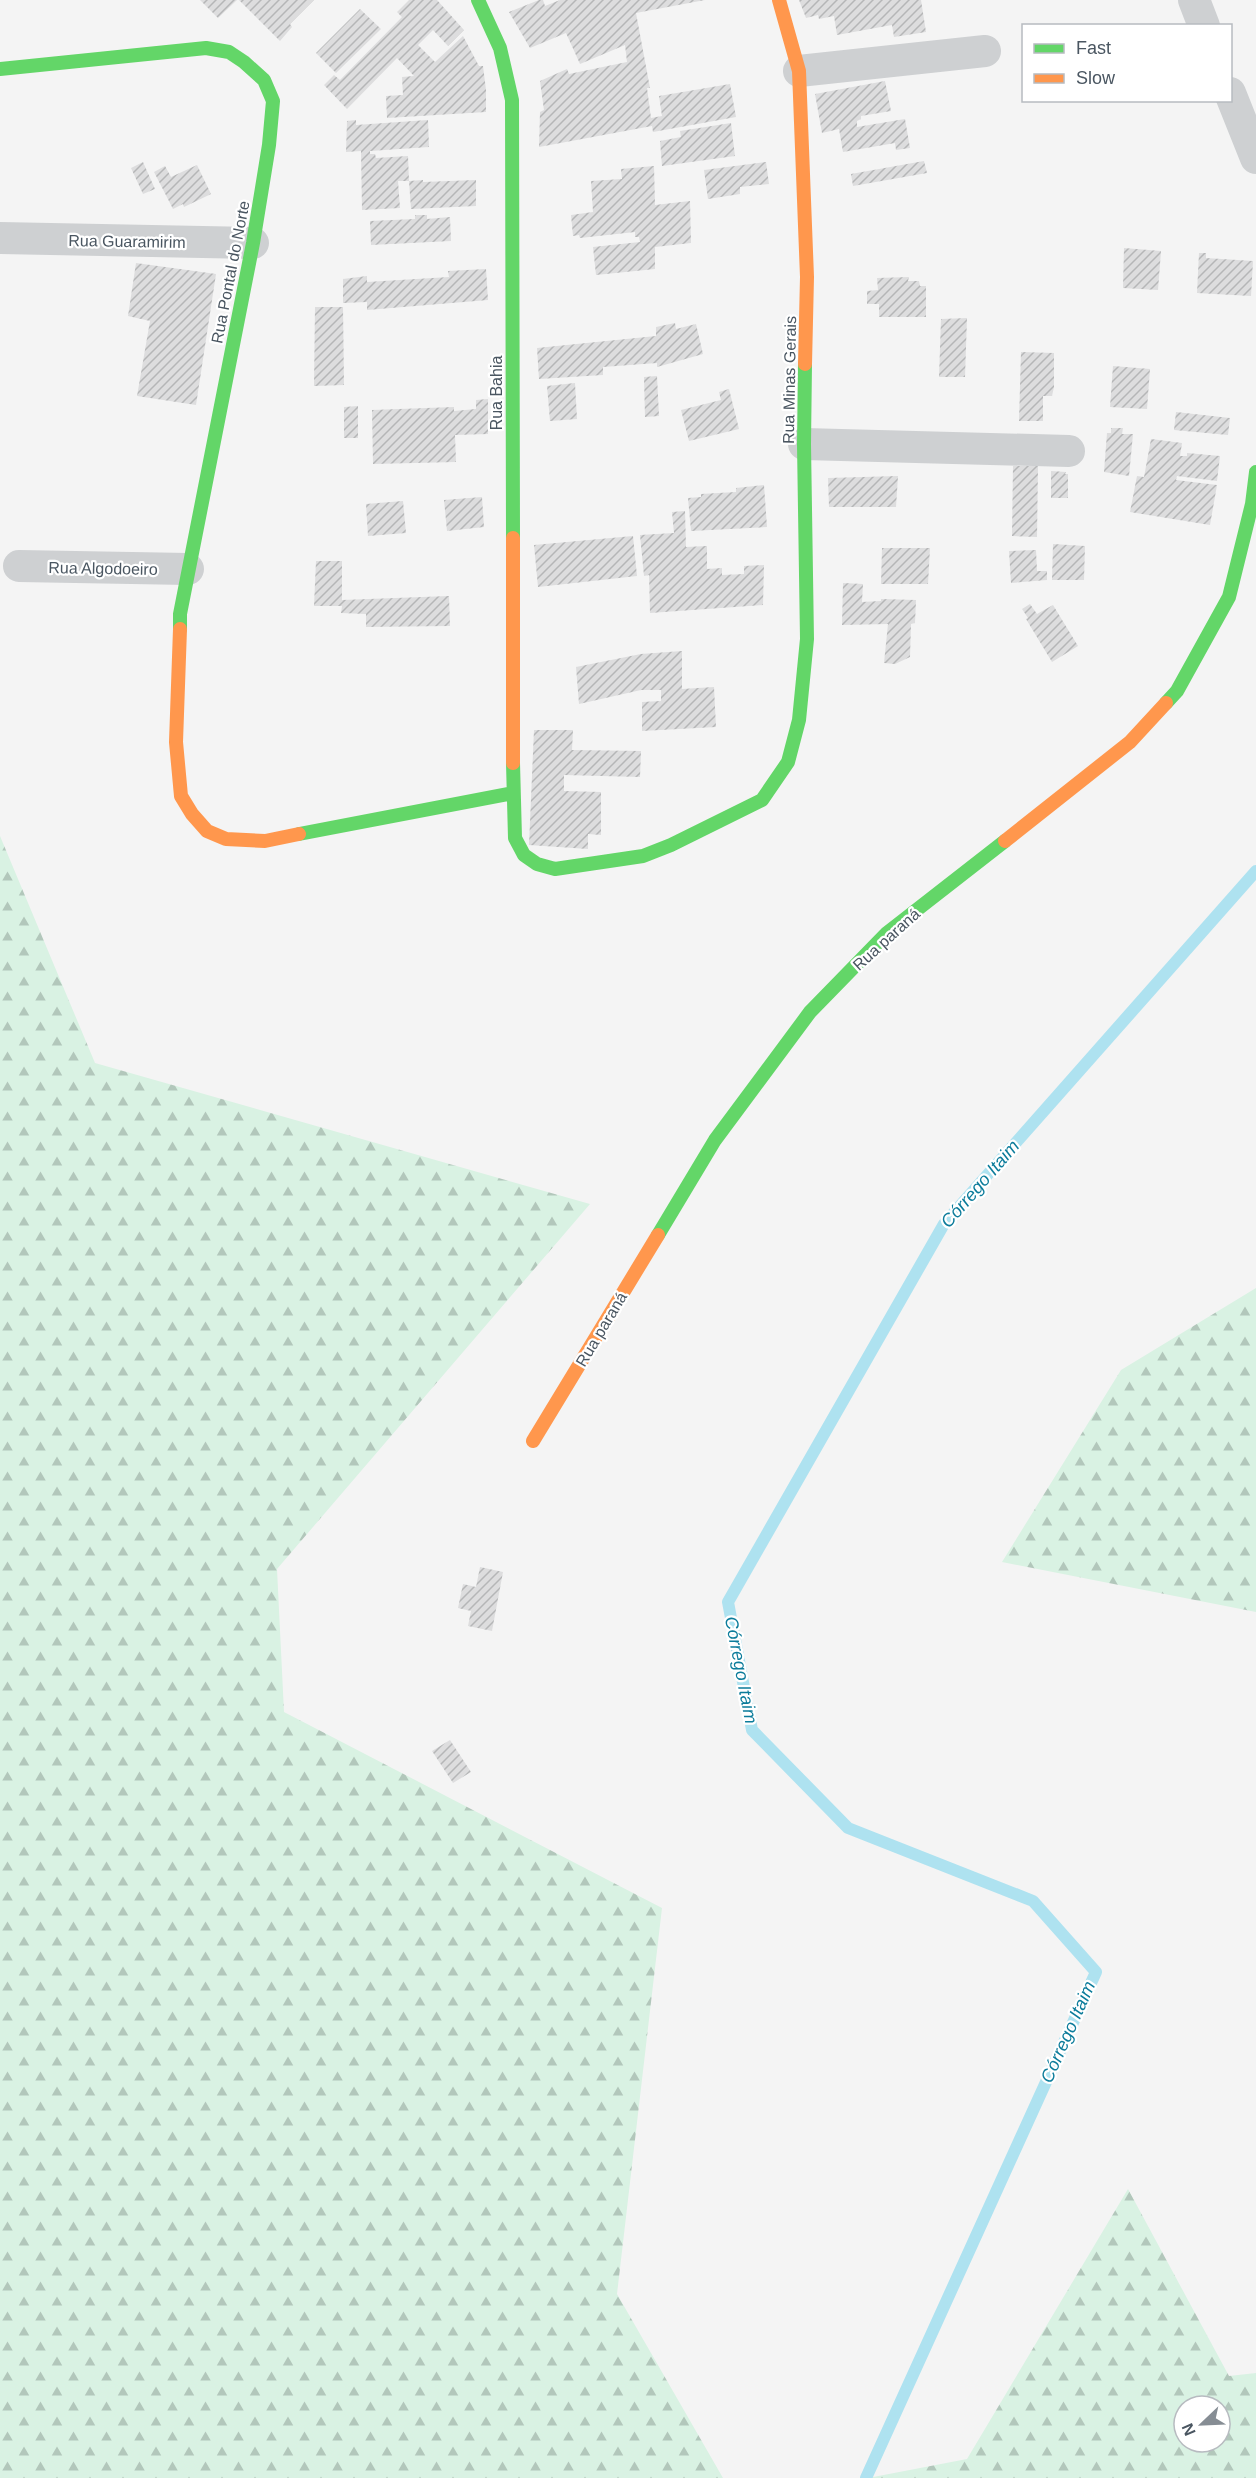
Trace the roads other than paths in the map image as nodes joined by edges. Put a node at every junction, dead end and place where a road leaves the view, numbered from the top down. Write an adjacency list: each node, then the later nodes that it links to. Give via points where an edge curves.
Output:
1 (478, 0): 18 (street, Rua Bahia, via 495,31 512,100)
2 (779, 0): 7 (street, Rua Minas Gerais)
3 (1194, 0): 4 (street)
4 (1203, 24)
5 (985, 51): 7 (street)
6 (0, 69): 11 (street, Rua Pontal do Norte, via 206,48 229,52 244,62 264,80 273,101)
7 (799, 71): 12 (street, Rua Minas Gerais, via 807,278)
8 (1232, 98): 9 (street)
9 (1256, 158)
10 (0, 238): 11 (street, Rua Guaramirim)
11 (253, 243): 16 (street, Rua Pontal do Norte)
12 (804, 444): 13 (street); 17 (street, Rua Minas Gerais, via 807,639 799,720)
13 (1069, 451)
14 (1256, 472): 19 (street, Rua paraná, via 1229,597 1177,691 1130,742 887,933 810,1012 715,1140)
15 (19, 566): 16 (street, Rua Algodoeiro)
16 (188, 569): 18 (street, Rua Pontal do Norte, via 180,614 177,742 181,796 207,831 226,839 265,841)
17 (788, 762): 18 (street, Rua Bahia, via 762,800 643,856 583,866 555,869 524,855 515,838)
18 (513, 793)
19 (533, 1442)

